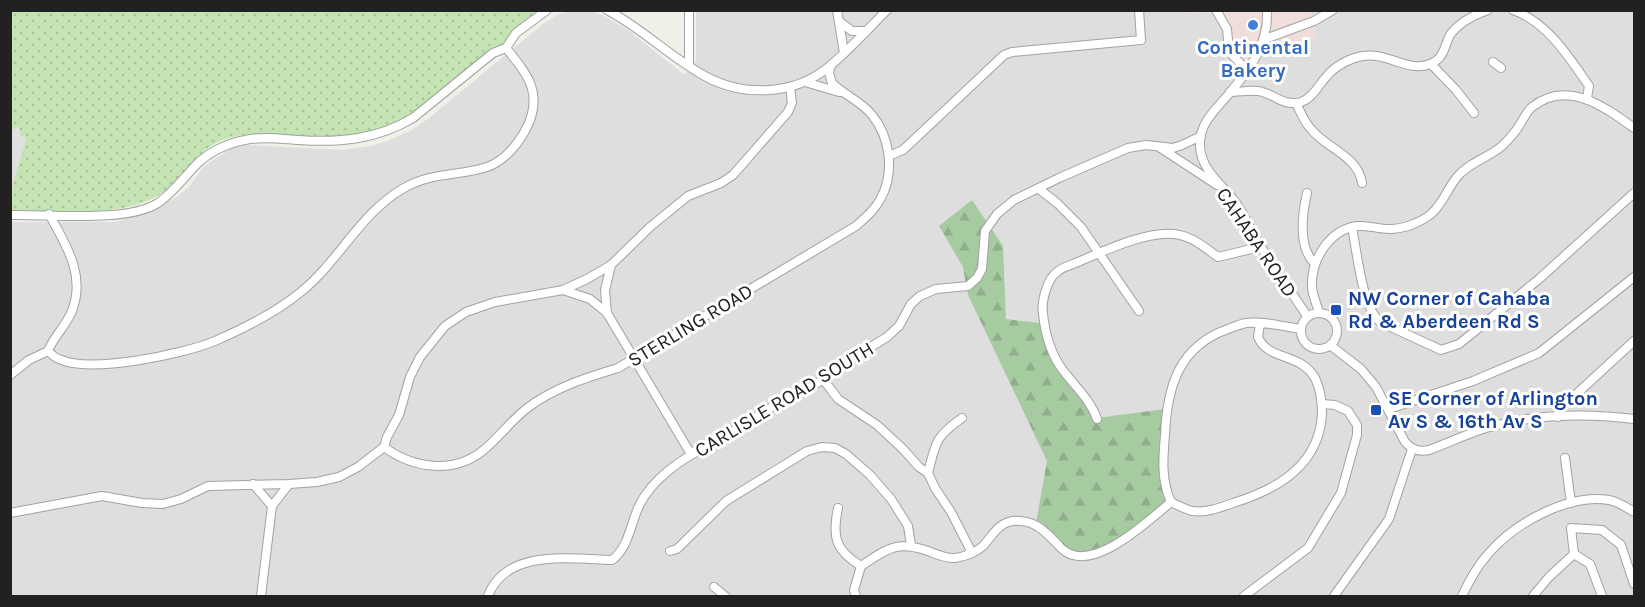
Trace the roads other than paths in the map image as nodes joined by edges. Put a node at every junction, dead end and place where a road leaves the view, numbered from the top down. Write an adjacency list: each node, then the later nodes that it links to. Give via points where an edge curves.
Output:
1 (547, 10): 15 (street, via 516,33)
2 (607, 10): 19 (street)
3 (689, 10): 19 (street)
4 (837, 10): 12 (street)
5 (887, 10): 13 (street)
6 (1139, 10): 33 (street, via 1141,40 1004,55 903,150)
7 (1216, 10): 22 (street, via 1227,29 1229,52)
8 (1268, 10): 14 (street)
9 (1333, 10): 14 (street)
10 (1488, 10): 18 (street, via 1462,23 1451,34 1444,52)
11 (1513, 10): 27 (street, via 1536,22 1558,44 1589,86)
12 (840, 22): 13 (street, via 852,31); 16 (street)
13 (866, 31): 16 (street)
14 (1265, 39): 22 (street)
15 (506, 48): 39 (street, via 493,53 399,126 365,138 320,142 247,139 198,162 174,190 145,209 102,216); 56 (street, via 528,75 533,94 527,126 516,144 488,167 434,176 404,187 366,217 318,276 272,312 214,341 140,360 72,362)
16 (844, 53): 20 (street)
17 (1493, 62): 21 (street)
18 (1431, 64): 28 (street, via 1417,68 1389,58 1361,56 1328,74 1311,96); 29 (street)
19 (689, 65): 24 (street, via 719,84 736,88 756,91)
20 (831, 65): 23 (street); 26 (street, STERLING ROAD, via 829,78)
21 (1501, 68)
22 (1246, 70): 25 (street)
23 (805, 82): 24 (street); 26 (street, STERLING ROAD)
24 (790, 87): 45 (street, via 792,103 788,112 734,175 688,196)
25 (1230, 92): 28 (street, via 1258,91 1279,101); 31 (street, via 1205,121)
26 (846, 95): 33 (street, STERLING ROAD, via 872,115 882,130)
27 (1587, 98): 30 (street); 41 (street, via 1561,95 1546,98 1531,108 1502,147 1456,177 1433,213 1422,220 1389,229)
28 (1296, 103): 34 (street, via 1310,128 1326,145 1354,164)
29 (1474, 113)
30 (1634, 127)
31 (1201, 136): 32 (street, CARLISLE ROAD SOUTH, via 1173,148); 36 (street, CAHABA ROAD, via 1207,170)
32 (1158, 147): 35 (street, CARLISLE ROAD SOUTH, via 1128,148); 36 (street)
33 (889, 156): 57 (street, STERLING ROAD, via 888,178 881,197 856,226)
34 (1362, 183)
35 (1039, 189): 43 (street, via 1074,219); 59 (street, CARLISLE ROAD SOUTH, via 1014,200 997,214 985,231 982,269 968,286 936,289 920,296 887,337)
36 (1226, 191): 42 (street, CAHABA ROAD)
37 (1307, 193): 44 (street, via 1305,254)
38 (1635, 193): 41 (street, via 1459,344 1441,350 1373,316 1367,304)
39 (49, 214): 40 (street); 56 (street, via 73,261 77,291 72,311)
40 (10, 215)
41 (1352, 227): 44 (street, via 1338,234)
42 (1260, 247): 43 (street, via 1218,257 1194,239 1164,233); 51 (street, CAHABA ROAD)
43 (1099, 253): 48 (street); 64 (street, via 1056,272 1046,288 1042,311 1048,343)
44 (1314, 262): 50 (street, via 1312,288)
45 (611, 265): 47 (street); 49 (street, via 605,290)
46 (1635, 277): 61 (street, via 1539,353 1473,381)
47 (563, 290): 49 (street, via 590,299); 66 (street, via 495,302 466,312 445,326 420,357)
48 (1139, 311)
49 (607, 313): 57 (street)
50 (1319, 313): 51 (street); 55 (street, via 1327,314 1336,325 1336,337)
51 (1307, 316): 53 (street)
52 (1260, 324): 53 (street); 60 (street, via 1258,337 1267,350 1304,366 1315,379); 73 (street, via 1246,323 1216,333 1192,350 1179,368 1170,393 1164,437 1163,476)
53 (1300, 329): 55 (street, via 1308,346 1320,350)
54 (1635, 341): 62 (street, via 1559,410)
55 (1330, 345): 61 (street, via 1361,369)
56 (48, 351): 58 (street)
57 (633, 359): 66 (street, STERLING ROAD, via 554,391 525,410 484,450 457,464 438,467 414,463); 68 (street, via 689,451)
58 (10, 375)
59 (823, 379): 68 (street, CARLISLE ROAD SOUTH); 70 (street, via 838,399 877,425)
60 (1322, 404): 73 (street, via 1313,450 1273,488 1210,510 1191,511); 91 (street, via 1348,411 1357,424 1341,493 1308,548)
61 (1389, 409): 67 (street)
62 (1558, 417): 65 (street); 67 (street, via 1485,428 1422,452)
63 (962, 418): 70 (street, via 943,431 935,443)
64 (1097, 418)
65 (1635, 419)
66 (384, 447): 72 (street, via 339,477)
67 (1412, 449): 86 (street, via 1389,519)
68 (695, 452): 88 (street, CARLISLE ROAD SOUTH, via 656,483 639,505 625,546 612,560 547,558 522,564 502,576)
69 (1565, 458): 74 (street)
70 (928, 472): 81 (street)
71 (253, 484): 72 (street); 75 (street); 78 (street, via 208,486 163,504 102,496)
72 (289, 484): 75 (street)
73 (1171, 502): 81 (street, via 1133,533 1088,556 1068,553 1048,533 1020,521 1009,522 992,532 983,546)
74 (1571, 503): 77 (street, via 1610,500); 92 (street, via 1526,522 1504,539 1470,578)
75 (272, 506): 87 (street)
76 (838, 508): 83 (street, via 835,535 840,549)
77 (1635, 512)
78 (10, 513)
79 (911, 545): 80 (street, via 908,526 870,475 836,448 822,447 726,501 678,549); 81 (street, via 943,557); 83 (street, via 888,548)
80 (670, 551)
81 (972, 553)
82 (1574, 554): 84 (street, via 1571,528 1602,530 1621,545); 93 (street); 94 (street, via 1590,564)
83 (861, 566): 90 (street, via 854,590)
84 (1635, 584)
85 (714, 587): 89 (street)
86 (1336, 596)
87 (261, 597)
88 (488, 597)
89 (725, 597)
90 (856, 597)
91 (1244, 597)
92 (1462, 597)
93 (1533, 597)
94 (1602, 597)

